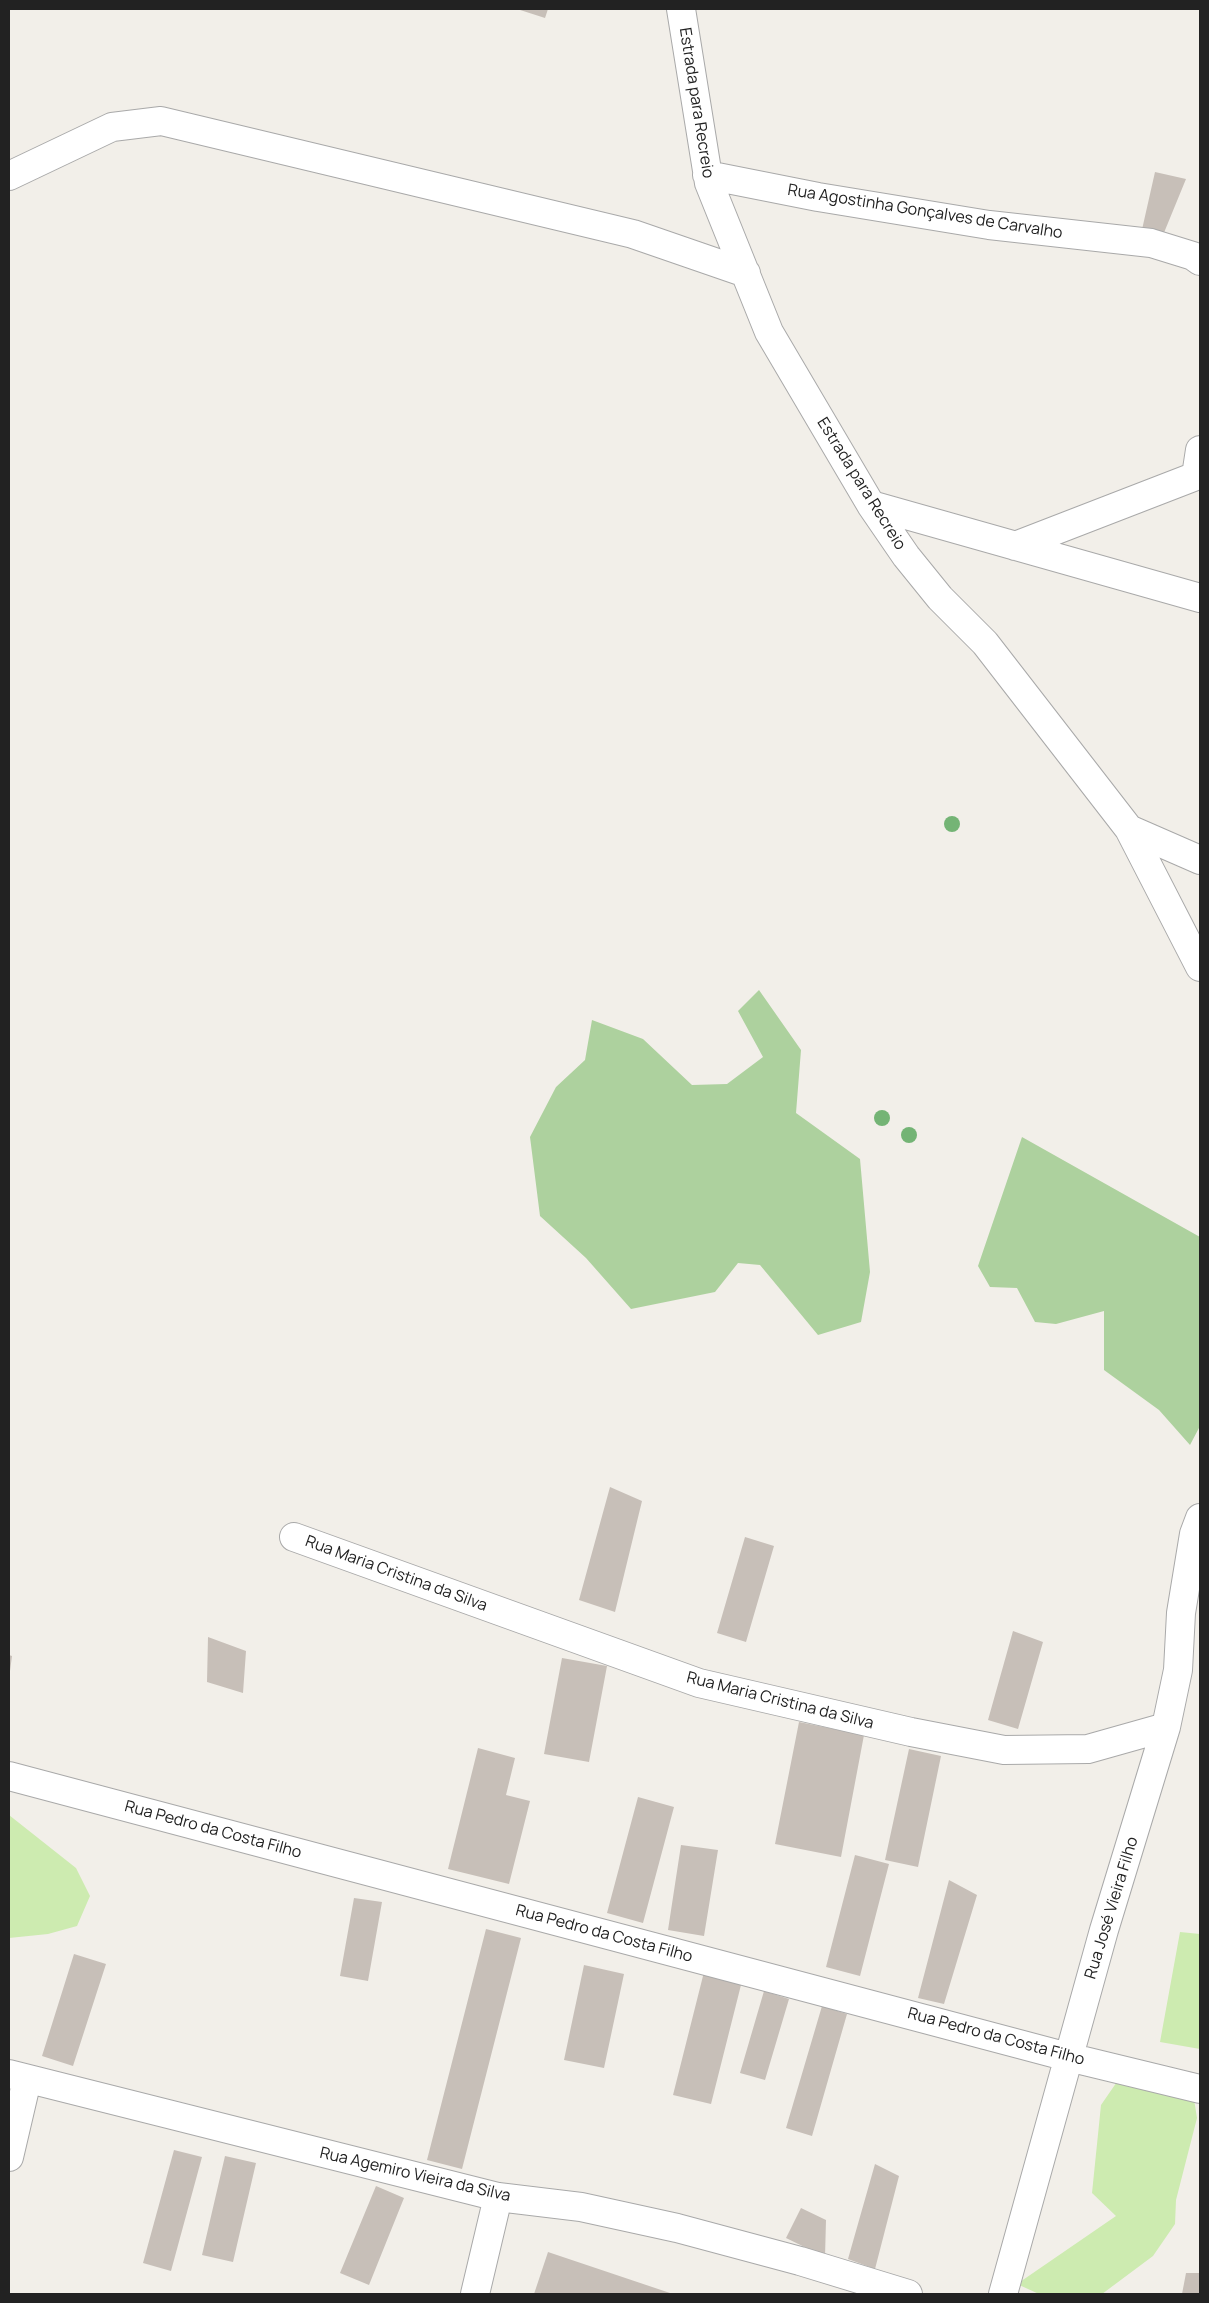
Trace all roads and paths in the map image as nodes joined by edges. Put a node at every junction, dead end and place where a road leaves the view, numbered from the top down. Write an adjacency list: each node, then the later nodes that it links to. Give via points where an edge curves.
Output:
1 (681, 9): 2 (street, Estrada para Recreio)
2 (707, 175): 4 (street, Rua Agostinha Gonçalves de Carvalho, via 989,225 1151,244); 5 (street, Estrada para Recreio)
3 (9, 176): 5 (street, via 112,127 161,122 633,234)
4 (1200, 261)
5 (746, 273): 7 (street, Estrada para Recreio, via 769,332)
6 (1200, 450): 8 (street, via 1196,476)
7 (871, 505): 8 (street); 10 (street, Estrada para Recreio, via 906,556 940,598 985,643)
8 (1015, 546): 9 (street)
9 (1200, 598)
10 (1129, 829): 11 (street, Estrada para Recreio); 12 (street)
11 (1200, 860)
12 (1200, 967)
13 (1200, 1518): 15 (street, Rua José Vieira Filho, via 1194,1534 1181,1614 1178,1670)
14 (294, 1537): 15 (street, Rua Maria Cristina da Silva, via 699,1683 911,1732 1004,1750 1088,1749)
15 (1166, 1727): 17 (street, Rua José Vieira Filho)
16 (9, 1776): 17 (street, Rua Pedro da Costa Filho)
17 (1068, 2057): 19 (street, Rua Pedro da Costa Filho); 24 (street, Rua José Vieira Filho)
18 (18, 2077): 20 (street); 21 (street, Rua Agemiro Vieira da Silva)
19 (1200, 2089)
20 (9, 2157)
21 (498, 2197): 22 (street); 23 (street, Rua Agemiro Vieira da Silva, via 582,2207 677,2228)
22 (475, 2294)
23 (908, 2294)
24 (1003, 2294)

